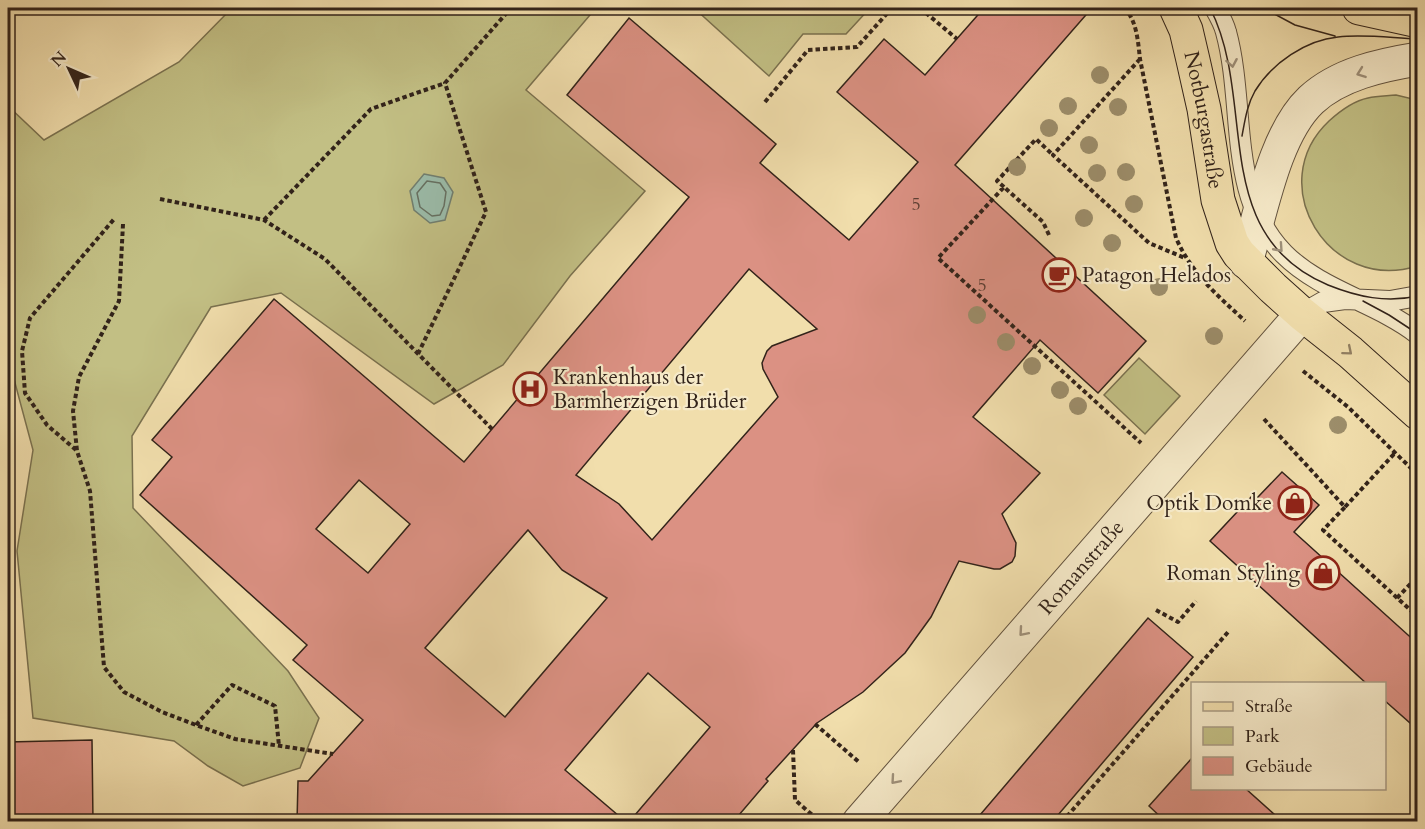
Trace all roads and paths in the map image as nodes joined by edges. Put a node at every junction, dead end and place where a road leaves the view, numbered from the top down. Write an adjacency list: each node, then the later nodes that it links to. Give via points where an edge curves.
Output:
1 (511, 8): 11 (path)
2 (892, 8): 12 (path, via 857,47 808,50)
3 (920, 8): 8 (path)
4 (1215, 8): 17 (lane, one-way to 17, via 1226,30 1245,174)
5 (1359, 8): 7 (main road)
6 (1182, 15): 22 (main road, Notburgastraße, via 1204,109 1218,200 1232,243)
7 (1418, 21)
8 (957, 39)
9 (1140, 59): 13 (path)
10 (1418, 59): 17 (street, one-way to 17, via 1357,74 1311,100 1282,144)
11 (445, 83): 18 (path, via 371,109); 28 (path, via 486,212)
12 (765, 102)
13 (1053, 155): 14 (path, via 1036,139 997,181); 21 (path, via 1149,243)
14 (1004, 187): 20 (path, via 1043,222); 32 (path, via 938,258)
15 (160, 199): 18 (path)
16 (115, 218): 33 (path, via 30,318 22,351 25,393 46,424)
17 (1258, 219): 22 (street); 24 (lane, one-way to 24, via 1295,264)
18 (264, 220): 28 (path, via 325,260)
19 (123, 224): 33 (path, via 119,301 79,377 73,411)
20 (1049, 235)
21 (1185, 258)
22 (1246, 262): 25 (main road, Notburgastraße)
23 (1418, 297): 24 (lane, via 1389,301)
24 (1359, 299): 25 (lane, via 1323,302); 26 (lane)
25 (1302, 314): 27 (street, Romanstraße); 29 (main road, Notburgastraße, one-way to 29)
26 (1418, 334)
27 (1273, 346): 34 (path, via 1348,407); 50 (street, Romanstraße, one-way to 50)
28 (418, 354): 31 (path)
29 (1418, 413)
30 (1264, 419): 36 (path)
31 (492, 429)
32 (1142, 443)
33 (77, 451): 44 (path, via 90,491 104,666 124,692)
34 (1395, 453): 35 (path); 36 (path)
35 (1418, 475)
36 (1345, 507): 38 (path, via 1323,530)
37 (1418, 576): 38 (path)
38 (1397, 598): 41 (path)
39 (1196, 601): 40 (path, via 1178,622)
40 (1156, 610)
41 (1418, 617)
42 (1229, 631): 51 (path)
43 (815, 724): 48 (path)
44 (196, 725): 45 (path, via 235,739); 45 (path, via 232,685 274,706)
45 (279, 746): 47 (path)
46 (793, 750): 49 (path, via 795,800)
47 (333, 754)
48 (863, 765)
49 (817, 819)
50 (859, 822)
51 (1062, 822)

